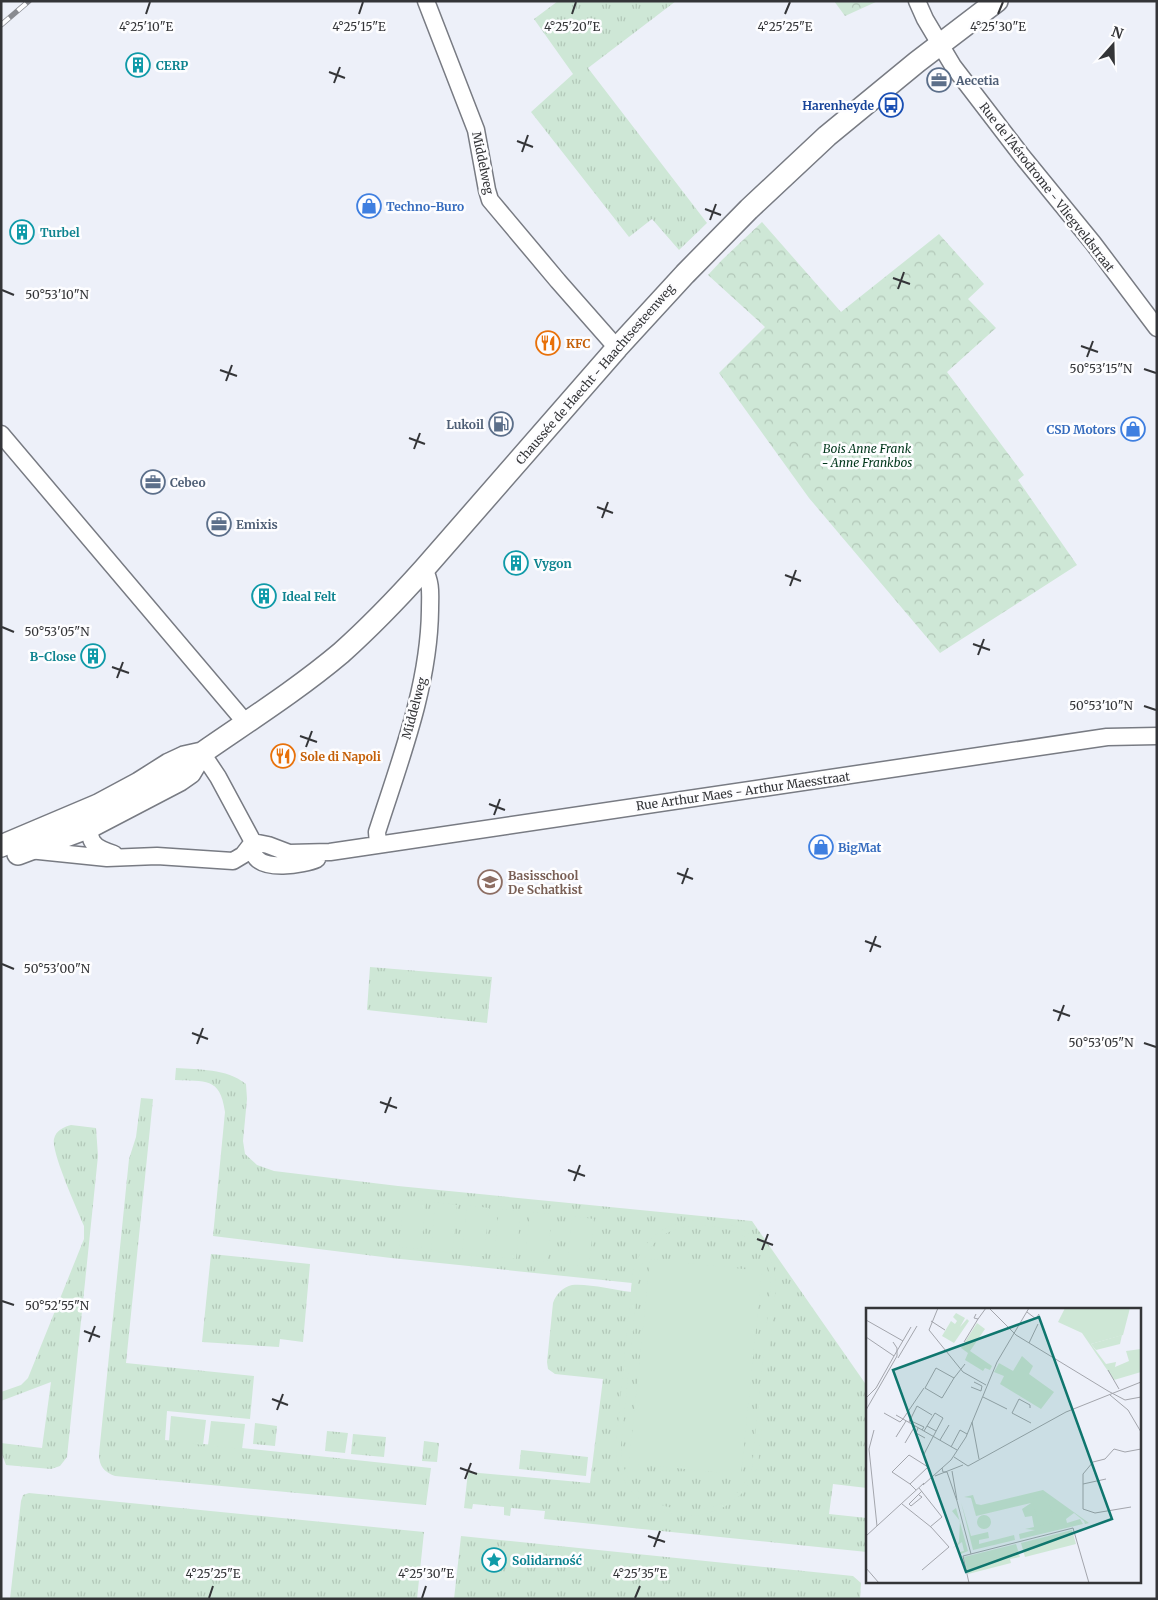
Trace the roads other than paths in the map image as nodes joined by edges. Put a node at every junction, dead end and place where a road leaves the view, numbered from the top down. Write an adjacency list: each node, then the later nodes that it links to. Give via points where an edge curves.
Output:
1 (426, 1): 6 (street, Middelweg, via 476,130 490,200)
2 (917, 1): 4 (street, Rue de l'Aérodrome - Vliegveldstraat)
3 (997, 1): 4 (main road, Chaussée de Haecht - Haachtsesteenweg)
4 (940, 44): 5 (street, Rue de l'Aérodrome - Vliegveldstraat, via 953,66); 6 (main road, Chaussée de Haecht - Haachtsesteenweg, via 827,136 685,274)
5 (1157, 328)
6 (617, 348): 8 (main road, Chaussée de Haecht - Haachtsesteenweg)
7 (1, 434): 9 (street)
8 (424, 569): 9 (main road, Chaussée de Haecht - Haachtsesteenweg, via 342,652); 15 (street, Middelweg, via 430,581 430,626 421,691 377,832)
9 (246, 723): 11 (main road, Chaussée de Haecht - Haachtsesteenweg)
10 (1157, 736): 15 (street, Rue Arthur Maes - Arthur Maesstraat, via 1107,737)
11 (202, 754): 12 (main road, Chaussée de Haecht - Haachtsesteenweg, via 169,764); 13 (main road, Chaussée de Haecht - Haachtsesteenweg, via 185,777); 14 (street, Rue Arthur Maes - Arthur Maesstraat)
12 (98, 805): 13 (street); 16 (main road, Chaussée de Haecht - Haachtsesteenweg)
13 (90, 827): 17 (main road, Chaussée de Haecht - Haachtsesteenweg); 18 (street, via 93,844)
14 (253, 842): 15 (street, Rue Arthur Maes - Arthur Maesstraat, via 254,854 260,861 280,866 309,863 330,852); 18 (street, via 243,855 233,861)
15 (378, 844)
16 (1, 846)
17 (29, 850): 18 (street, via 107,858); 19 (main road, Chaussée de Haecht - Haachtsesteenweg)
18 (123, 856)
19 (1, 859)

